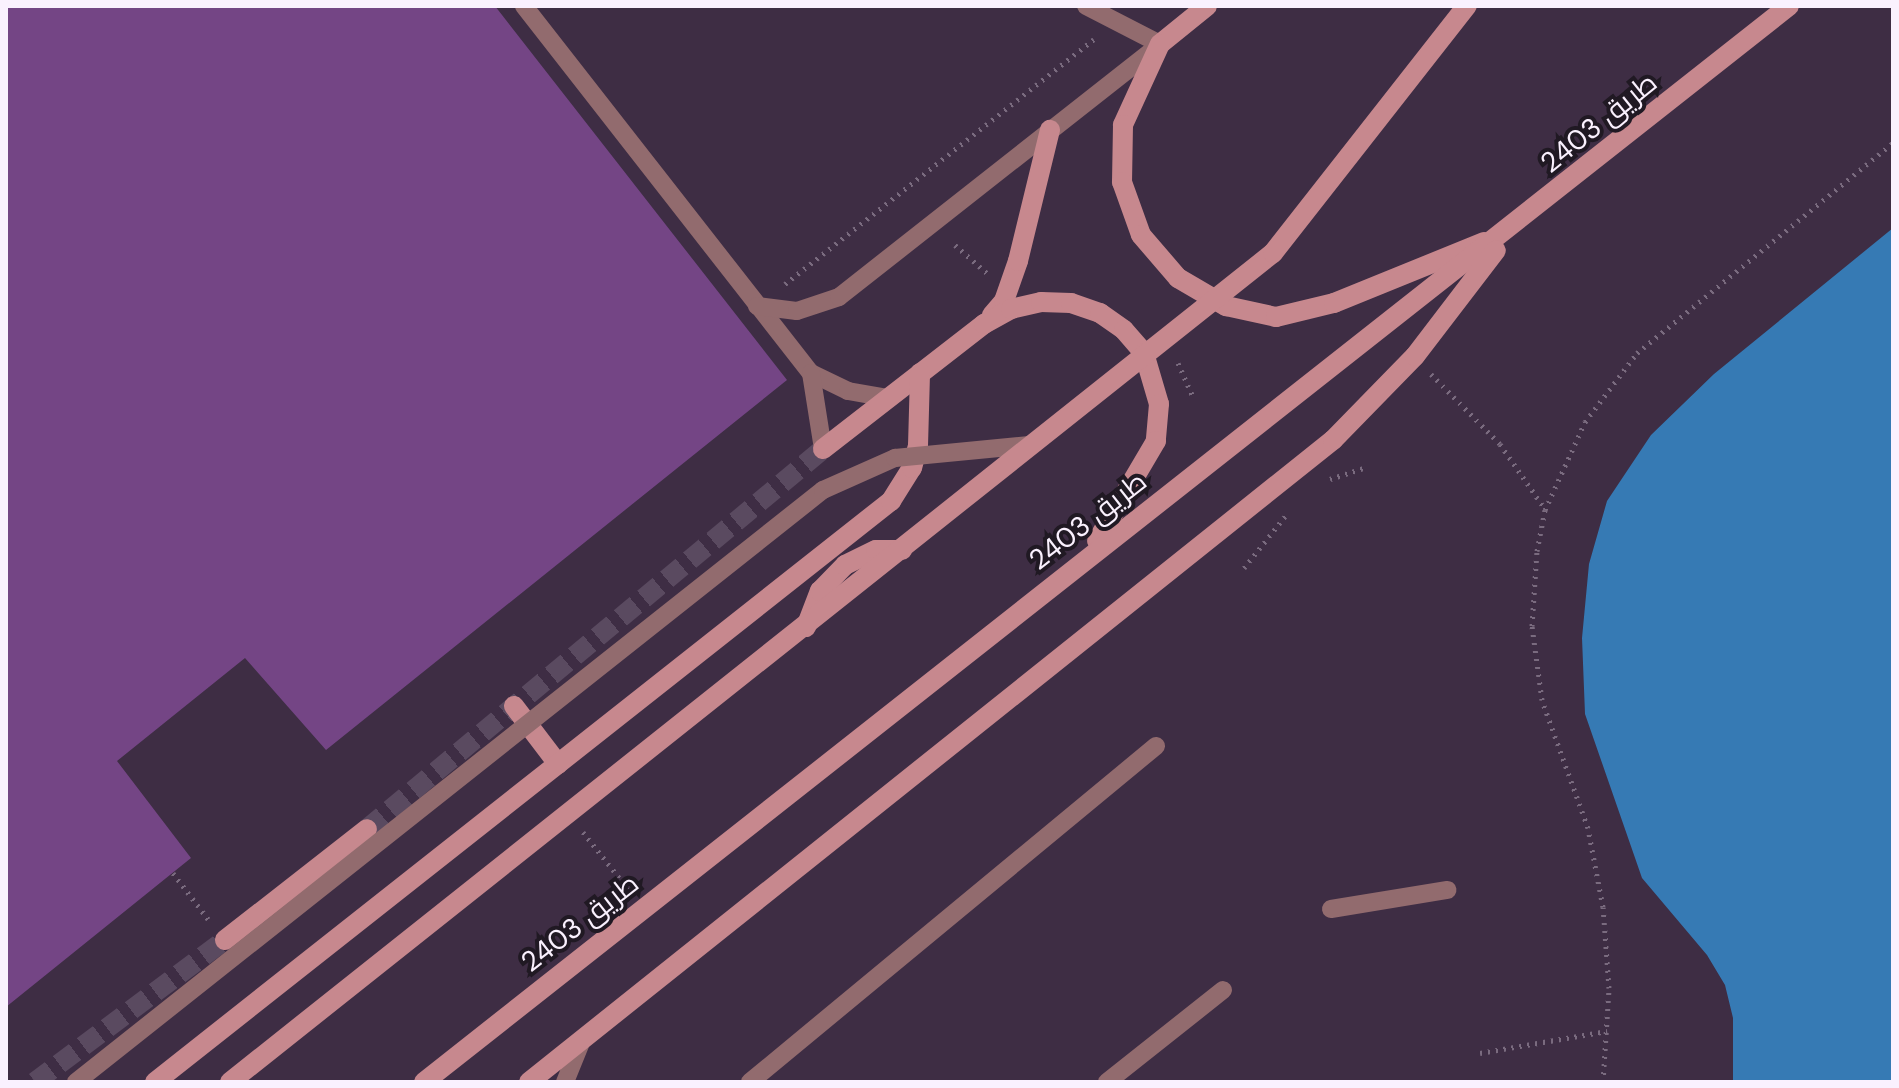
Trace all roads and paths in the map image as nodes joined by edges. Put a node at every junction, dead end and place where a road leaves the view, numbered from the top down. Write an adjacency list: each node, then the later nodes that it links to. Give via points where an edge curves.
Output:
1 (524, 6): 13 (lane)
2 (1086, 6): 6 (lane)
3 (1207, 6): 7 (main road)
4 (1467, 6): 19 (main road, bridge, via 1273,253)
5 (1789, 6): 10 (main road, طريق 2403)
6 (1115, 22): 7 (lane); 13 (path)
7 (1160, 44): 8 (lane); 10 (main road, via 1123,125 1122,182 1141,235 1168,267 1226,306 1276,317 1334,303)
8 (1050, 130): 13 (lane, via 839,297 797,311); 14 (main road, via 1004,301)
9 (1893, 143): 24 (path, via 1637,353 1585,422)
10 (1510, 231): 15 (main road); 25 (main road, طريق 2403)
11 (955, 245): 12 (path)
12 (995, 280)
13 (757, 306): 16 (lane)
14 (984, 324): 17 (main road); 25 (main road, via 1011,309 1071,303 1100,313 1124,330 1150,367 1159,404 1156,441)
15 (1415, 356): 24 (path, via 1500,444); 39 (main road, via 1333,440 1210,542)
16 (811, 373): 18 (lane, via 848,391); 20 (lane)
17 (920, 373): 18 (main road); 29 (main road, via 918,446 912,468 891,501)
18 (888, 398): 20 (main road)
19 (1029, 445): 41 (lane, bridge, via 895,458 823,490); 43 (main road, bridge)
20 (823, 449)
21 (1363, 468): 22 (path)
22 (1323, 482)
23 (1295, 505): 26 (path)
24 (1545, 510): 38 (path, via 1532,626 1542,700 1588,828 1603,907)
25 (1089, 555): 44 (main road, طريق 2403)
26 (1244, 568)
27 (514, 706): 29 (main road)
28 (1156, 746): 47 (lane)
29 (558, 764): 42 (main road)
30 (580, 828): 34 (path)
31 (367, 829): 36 (main road)
32 (173, 873): 36 (path)
33 (1447, 890): 35 (lane)
34 (634, 897)
35 (1331, 909)
36 (225, 940)
37 (1223, 990): 48 (lane)
38 (1607, 1031): 40 (path); 49 (path)
39 (582, 1040): 45 (main road); 46 (lane)
40 (1480, 1053)
41 (76, 1082)
42 (155, 1082)
43 (230, 1082)
44 (424, 1082)
45 (529, 1082)
46 (565, 1082)
47 (750, 1082)
48 (1107, 1082)
49 (1603, 1082)

